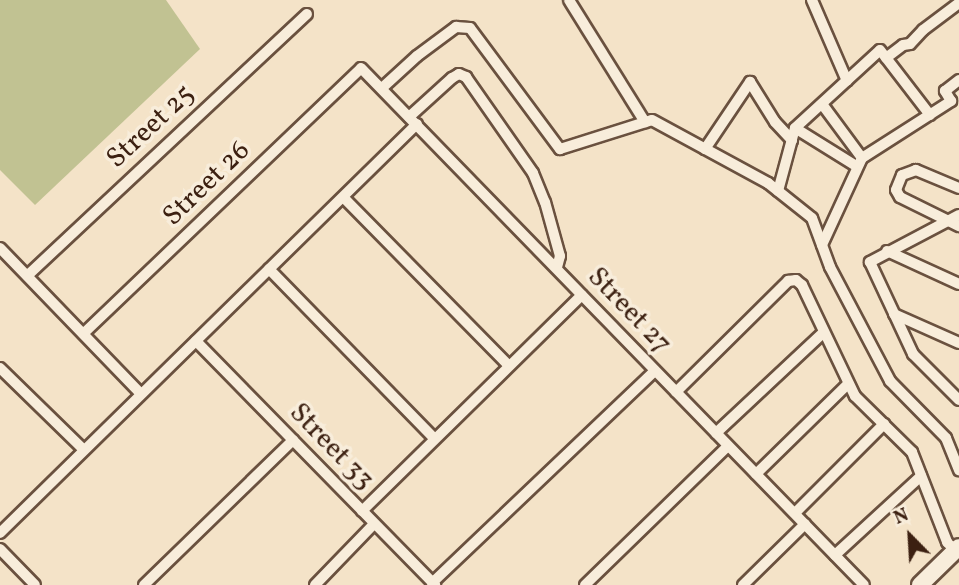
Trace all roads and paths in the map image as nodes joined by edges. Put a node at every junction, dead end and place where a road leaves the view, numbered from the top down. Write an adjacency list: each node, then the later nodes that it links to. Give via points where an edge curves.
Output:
1 (569, 0): 13 (street)
2 (812, 0): 8 (street)
3 (959, 3): 5 (street)
4 (307, 14): 29 (street, Street 25)
5 (886, 58): 8 (street, via 880,50); 11 (street)
6 (361, 68): 9 (street, Street 27); 33 (street, Street 26)
7 (959, 80): 11 (street, via 945,91 951,101)
8 (847, 81): 10 (street)
9 (383, 88): 12 (street, Street 27); 13 (street, via 456,27 470,28 560,149)
10 (822, 104): 14 (street); 17 (street)
11 (930, 115): 17 (street)
12 (413, 121): 20 (street); 27 (street, Street 27); 27 (street, via 452,78 466,77 533,173 560,256)
13 (645, 122): 16 (street, via 652,120)
14 (795, 128): 15 (street); 17 (street)
15 (792, 140): 16 (street, via 750,82); 19 (street)
16 (705, 149): 19 (street)
17 (859, 162): 24 (street)
18 (959, 188): 22 (street, via 916,170 902,175 897,184 900,197)
19 (778, 191): 24 (street, via 812,218)
20 (344, 198): 28 (street); 37 (street)
21 (959, 215): 22 (street)
22 (947, 221): 23 (street); 26 (street)
23 (959, 226)
24 (822, 245): 50 (street, via 890,381 946,438)
25 (0, 248): 29 (street)
26 (887, 251): 30 (street); 32 (street, via 870,262)
27 (556, 267): 31 (street, Street 27)
28 (269, 269): 35 (street); 46 (street)
29 (27, 275): 33 (street)
30 (959, 284)
31 (582, 295): 37 (street); 39 (street, Street 27)
32 (894, 314): 36 (street); 43 (street, via 912,354)
33 (84, 333): 42 (street)
34 (823, 333): 40 (street); 41 (street, via 802,285 788,281); 45 (street)
35 (196, 341): 42 (street); 47 (street, Street 33)
36 (959, 343)
37 (509, 366): 46 (street)
38 (0, 368): 49 (street)
39 (655, 371): 41 (street, Street 27); 61 (street)
40 (848, 384): 44 (street); 51 (street)
41 (676, 392): 45 (street, Street 27)
42 (140, 393): 49 (street)
43 (959, 400)
44 (884, 424): 52 (street, via 912,452); 54 (street)
45 (716, 433): 48 (street, Street 27)
46 (434, 438): 53 (street)
47 (293, 440): 53 (street, Street 33); 63 (street)
48 (728, 446): 51 (street, Street 27); 65 (street)
49 (83, 449): 57 (street)
50 (959, 471)
51 (756, 474): 54 (street, Street 27)
52 (921, 476): 59 (street, via 947,542); 60 (street)
53 (362, 511): 55 (street, Street 33)
54 (795, 513): 56 (street, Street 27)
55 (374, 524): 61 (street, Street 33); 64 (street)
56 (805, 524): 60 (street, Street 27); 66 (street)
57 (0, 533)
58 (0, 549): 62 (street)
59 (957, 549): 68 (main road)
60 (835, 555): 67 (street, Street 27)
61 (433, 584)
62 (35, 585)
63 (144, 585)
64 (315, 585)
65 (585, 585)
66 (743, 585)
67 (864, 585)
68 (920, 585)

